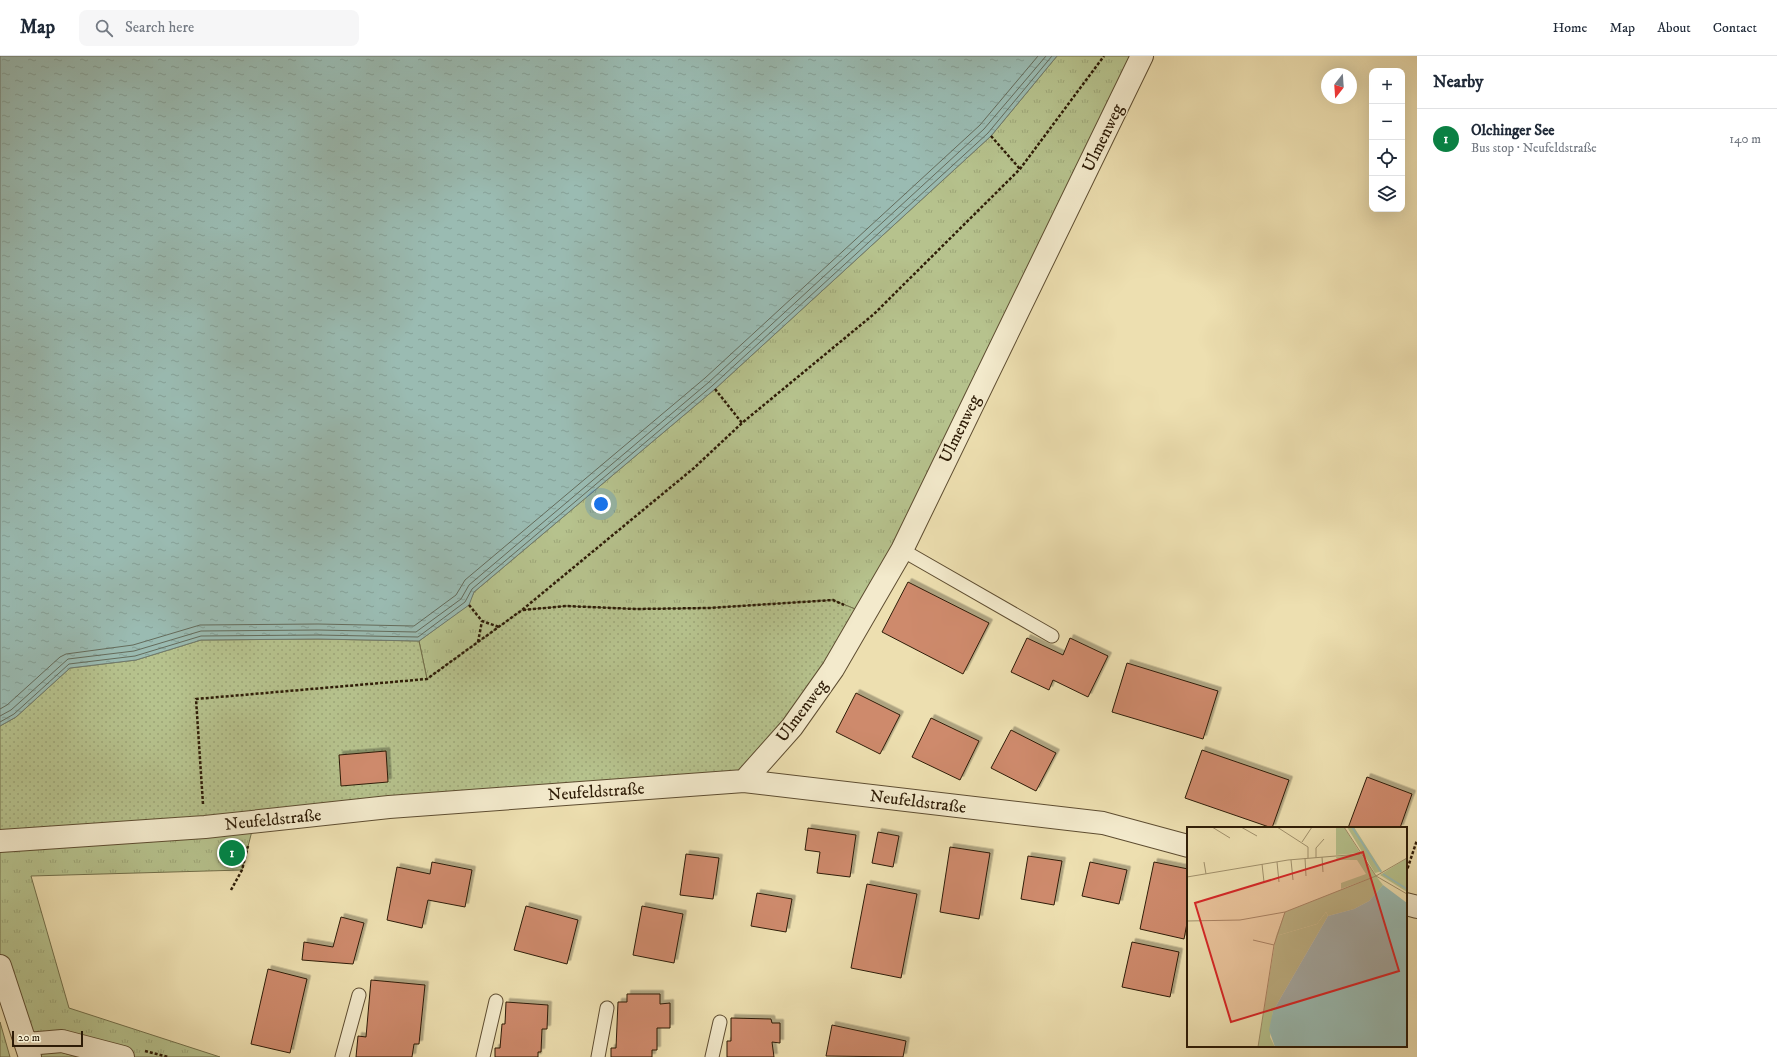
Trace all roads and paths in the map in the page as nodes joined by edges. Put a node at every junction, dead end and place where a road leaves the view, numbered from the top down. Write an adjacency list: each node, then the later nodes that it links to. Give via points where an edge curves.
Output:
1 (1104, 56): 4 (path)
2 (1142, 56): 7 (street, Ulmenweg)
3 (990, 136): 4 (path)
4 (1020, 169): 6 (path, via 874,314)
5 (715, 389): 6 (path)
6 (742, 423): 9 (path, via 694,468)
7 (902, 550): 10 (street, Ulmenweg); 13 (lane)
8 (468, 605): 11 (path)
9 (522, 610): 10 (path, via 566,606 636,609 709,608 833,600); 12 (path)
10 (865, 613): 15 (street, Ulmenweg, via 833,669 792,727)
11 (482, 622): 12 (path); 14 (path)
12 (499, 627): 14 (path)
13 (1052, 636)
14 (478, 642): 17 (path, via 427,679 196,699)
15 (744, 781): 16 (street, Neufeldstraße, via 389,807); 20 (street, Neufeldstraße, via 1103,823)
16 (254, 822): 17 (street, Neufeldstraße); 22 (path, via 242,870)
17 (205, 827): 19 (street, Neufeldstraße)
18 (1417, 840): 21 (path)
19 (0, 841)
20 (1187, 846)
21 (1407, 870)
22 (231, 890)
23 (1407, 904): 24 (street)
24 (1417, 907)
25 (0, 966): 30 (street)
26 (359, 995): 32 (lane)
27 (496, 1001): 33 (lane)
28 (607, 1008): 34 (lane)
29 (720, 1022): 35 (lane)
30 (28, 1051): 31 (street, via 62,1041)
31 (123, 1057)
32 (342, 1057)
33 (483, 1057)
34 (598, 1057)
35 (712, 1057)

